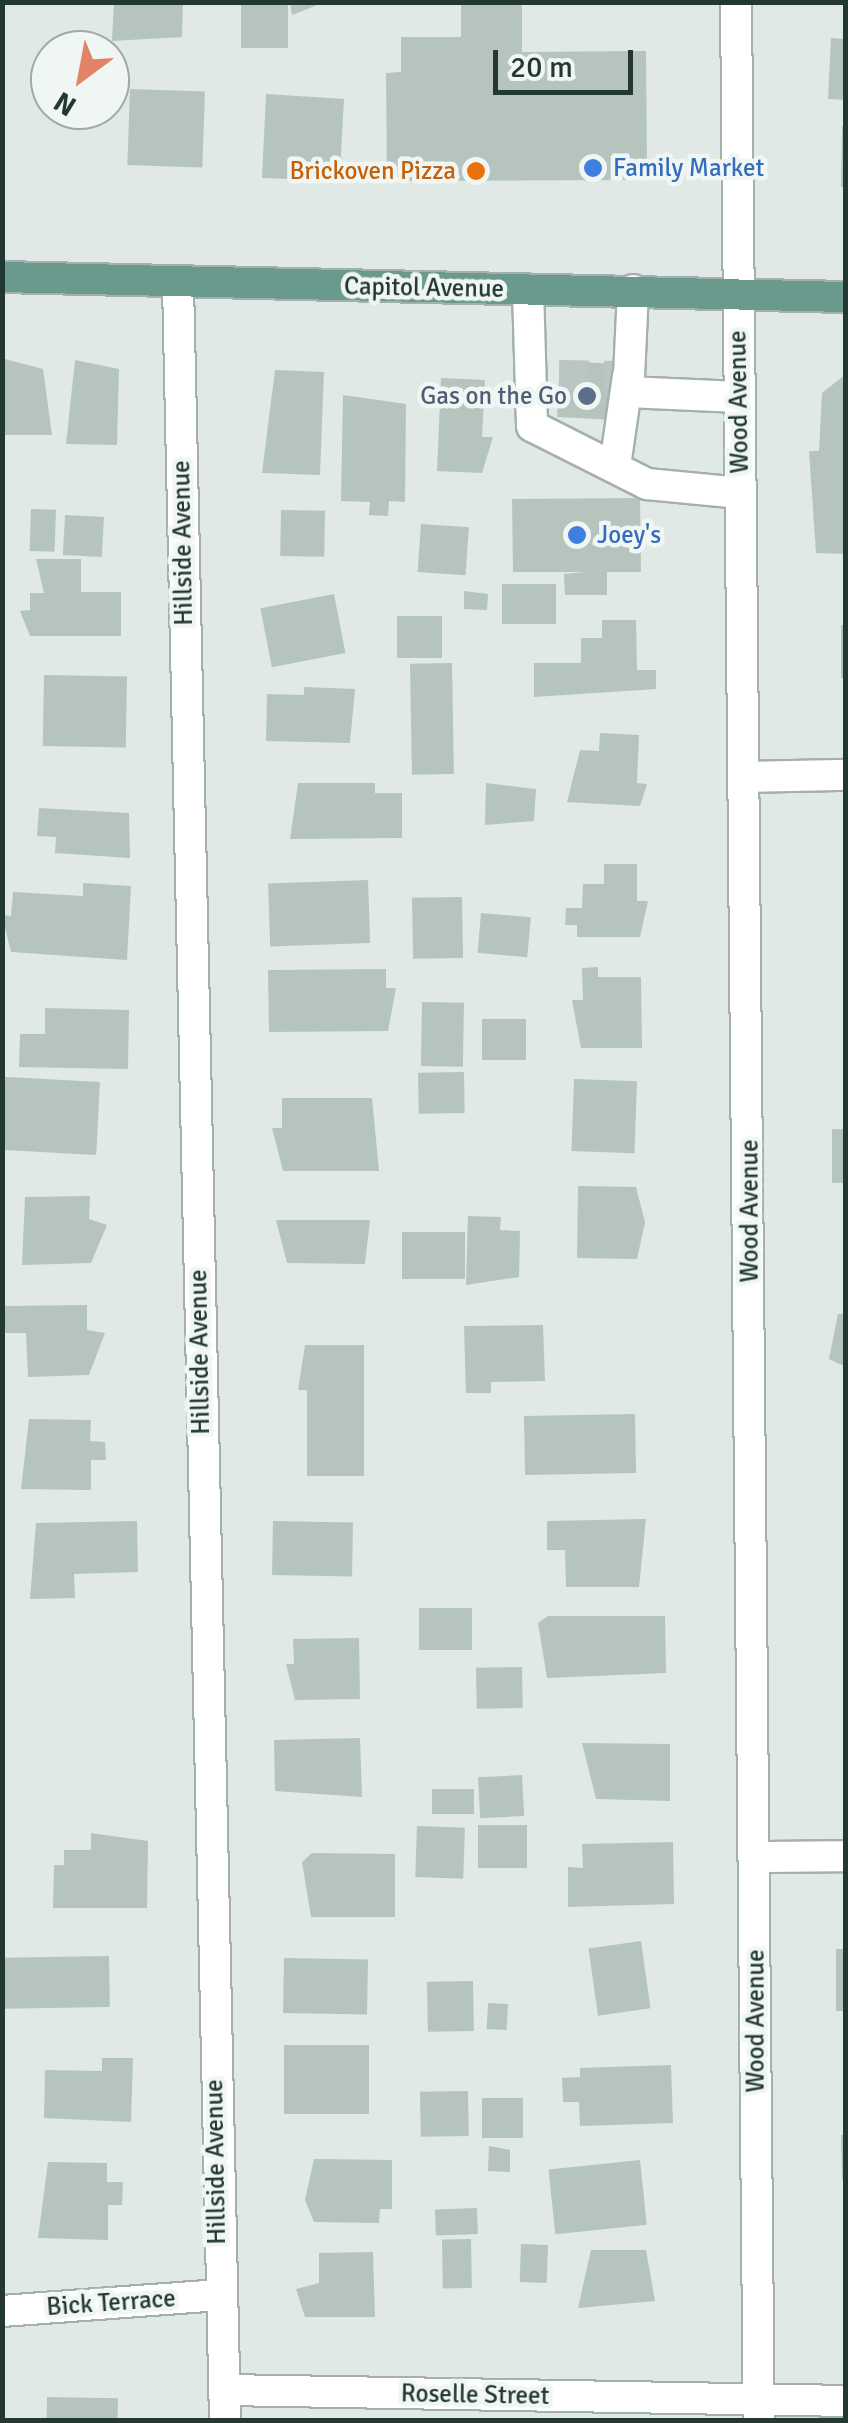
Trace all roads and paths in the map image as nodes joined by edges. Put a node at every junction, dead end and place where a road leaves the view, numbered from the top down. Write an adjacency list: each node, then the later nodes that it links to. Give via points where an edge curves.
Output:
1 (736, 2): 6 (street, Wood Avenue)
2 (2, 276): 3 (main road, Capitol Avenue)
3 (178, 284): 4 (main road, Capitol Avenue); 16 (street, Hillside Avenue)
4 (528, 290): 5 (main road, Capitol Avenue); 10 (street, via 545,375 532,426)
5 (633, 290): 6 (main road, Capitol Avenue); 8 (street)
6 (737, 294): 7 (main road, Capitol Avenue); 9 (street, Wood Avenue)
7 (846, 297)
8 (624, 381): 9 (street); 10 (street)
9 (740, 397): 11 (street, Wood Avenue)
10 (615, 466): 11 (street, via 647,484)
11 (741, 493): 13 (street, Wood Avenue)
12 (846, 775): 13 (street)
13 (747, 777): 15 (street, Wood Avenue)
14 (846, 1856): 15 (street)
15 (756, 1857): 20 (street, Wood Avenue)
16 (219, 2295): 17 (street, Bick Terrace); 19 (street, Hillside Avenue)
17 (2, 2311)
18 (846, 2400): 20 (street, Roselle Street)
19 (225, 2405): 20 (street, Roselle Street)
20 (758, 2411)

